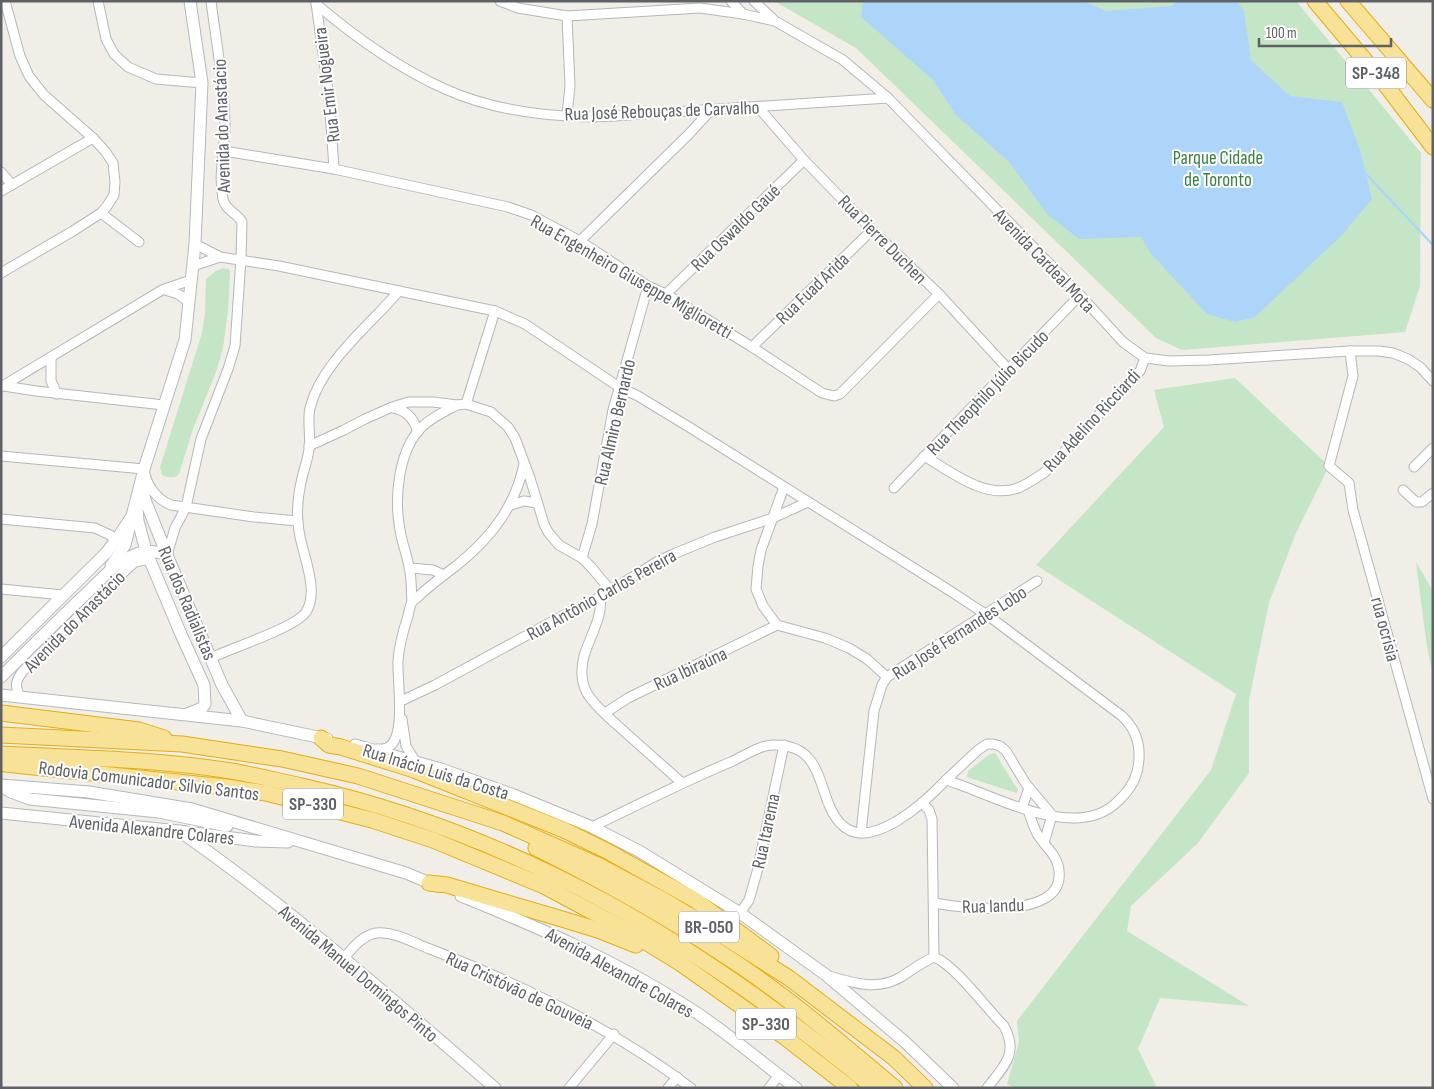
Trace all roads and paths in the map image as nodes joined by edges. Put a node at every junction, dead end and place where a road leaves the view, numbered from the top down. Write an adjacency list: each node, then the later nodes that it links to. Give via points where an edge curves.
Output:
1 (5, 1): 22 (street, via 29,76 44,95)
2 (98, 1): 16 (street, via 106,39 114,54 128,67 156,79)
3 (190, 1): 16 (main road, Avenida do Anastácio)
4 (211, 1): 24 (street, Avenida do Anastácio, via 223,94)
5 (500, 1): 14 (street, Avenida Cardeal Mota, via 518,8)
6 (712, 1): 12 (street, Avenida Cardeal Mota)
7 (731, 1): 13 (street)
8 (754, 1): 15 (street)
9 (1315, 1): 23 (highway, SP-348)
10 (1348, 1): 18 (highway, SP-348)
11 (316, 2): 21 (street, Rua José Rebouças de Carvalho, via 344,28 378,52 445,89 500,107); 26 (street, Rua Emir Nogueira, via 329,97)
12 (700, 8): 13 (street, Avenida Cardeal Mota); 14 (street, Avenida Cardeal Mota)
13 (743, 14): 15 (street, Avenida Cardeal Mota)
14 (567, 16): 21 (street, via 570,86)
15 (775, 21): 17 (street, Avenida Cardeal Mota, via 843,60)
16 (202, 83): 34 (main road, Avenida do Anastácio)
17 (888, 98): 19 (street, Rua José Rebouças de Carvalho); 45 (street, Avenida Cardeal Mota)
18 (1433, 100)
19 (758, 107): 20 (street, Rua José Rebouças de Carvalho); 25 (street, Rua Pierre Duchen)
20 (711, 110): 21 (street, Rua José Rebouças de Carvalho, via 597,117); 32 (street)
21 (567, 115)
22 (94, 138): 28 (street); 30 (street, via 112,163 115,182 114,195)
23 (1433, 146)
24 (224, 151): 26 (street, Rua Engenheiro Giuseppe Miglioretti); 36 (street, Avenida do Anastácio, via 223,200 242,222)
25 (804, 160): 31 (street, Rua Pierre Duchen); 43 (street, Rua Oswaldo Gaué)
26 (334, 169): 32 (street, Rua Engenheiro Giuseppe Miglioretti, via 508,207 531,215)
27 (1, 172): 28 (street)
28 (12, 185): 29 (street)
29 (1, 191)
30 (100, 212): 33 (street); 38 (street, via 73,232)
31 (872, 230): 44 (street, Rua Pierre Duchen); 48 (street, Rua Fuad Arida)
32 (580, 241): 40 (street, Rua Engenheiro Giuseppe Miglioretti)
33 (138, 242)
34 (195, 244): 35 (street); 37 (main road, Avenida do Anastácio)
35 (220, 257): 36 (street); 37 (street)
36 (241, 259): 42 (street); 77 (street, Avenida do Anastácio, via 235,346 201,440)
37 (193, 266): 39 (main road, Avenida do Anastácio)
38 (1, 273)
39 (192, 282): 41 (street); 46 (main road, Avenida do Anastácio)
40 (648, 286): 43 (street, Rua Engenheiro Giuseppe Miglioretti); 55 (street, Rua Almiro Bernardo)
41 (165, 290): 46 (street); 50 (street)
42 (399, 291): 47 (street); 61 (street, via 323,378 310,407)
43 (666, 294): 48 (street, Rua Engenheiro Giuseppe Miglioretti)
44 (939, 294): 48 (street, Rua Engenheiro Giuseppe Miglioretti, via 847,388 834,396 822,393); 52 (street, Rua Pierre Duchen)
45 (1080, 295): 51 (street, Avenida Cardeal Mota, via 1123,342); 52 (street, Rua Theophilo Júlio Bicudo)
46 (189, 302): 57 (main road, Avenida do Anastácio, via 185,340)
47 (495, 312): 55 (street, via 525,324); 58 (street)
48 (752, 347)
49 (1350, 351): 51 (street, Avenida Cardeal Mota, via 1209,360); 53 (street, Avenida Cardeal Mota, via 1393,353 1420,367); 124 (street, rua ocrisia, via 1353,376 1329,466 1349,483 1353,510)
50 (51, 358): 54 (street); 56 (street, via 51,381)
51 (1146, 358): 64 (street, Rua Adelino Ricciardi, via 1140,371 1045,472 1016,489 980,488)
52 (1009, 370): 64 (street, Rua Theophilo Júlio Bicudo)
53 (1433, 381)
54 (3, 387): 56 (street)
55 (620, 387): 69 (street); 85 (street, Rua Almiro Bernardo)
56 (57, 394): 57 (street)
57 (164, 405): 67 (main road, Avenida do Anastácio)
58 (462, 405): 59 (street, via 409,402); 60 (street, via 435,417); 65 (street, via 491,412 508,427)
59 (392, 408): 60 (street, via 408,413); 61 (street)
60 (418, 432): 86 (street, via 404,458 398,488 399,528)
61 (309, 446): 81 (street, via 301,480)
62 (1433, 448): 66 (street)
63 (1, 456): 67 (street)
64 (924, 456): 70 (street, Rua Theophilo Júlio Bicudo)
65 (524, 464): 75 (street); 76 (street)
66 (1414, 467)
67 (144, 469): 68 (main road, Avenida do Anastácio); 77 (street, via 148,483 161,501)
68 (140, 481): 73 (main road, Avenida do Anastácio); 84 (main road, Rua dos Radialistas)
69 (784, 487): 74 (street); 79 (street)
70 (894, 488)
71 (1403, 490): 72 (street, via 1416,502 1422,502)
72 (1433, 493)
73 (137, 498): 78 (main road, Avenida do Anastácio); 83 (main road, Rua dos Radialistas, via 138,521)
74 (808, 502): 79 (street, Rua Antônio Carlos Pereira); 95 (street)
75 (538, 503): 76 (street, via 524,501); 85 (street, via 552,538)
76 (511, 505): 88 (street, via 476,549)
77 (186, 506): 81 (street); 84 (street, Avenida do Anastácio)
78 (132, 516): 82 (main road, Avenida do Anastácio); 87 (main road, via 125,545)
79 (773, 518): 91 (street, Rua Antônio Carlos Pereira, via 676,553); 96 (street, via 758,566 756,590 763,606)
80 (1, 519): 82 (street, via 95,528)
81 (298, 521): 100 (street, via 311,586 306,612 284,628)
82 (116, 540): 92 (main road, Avenida do Anastácio)
83 (148, 555): 84 (main road, via 156,551); 87 (main road, via 132,556); 98 (main road, Rua dos Radialistas); 104 (street, Avenida do Anastácio, via 128,568 23,671 15,683)
84 (167, 555): 97 (main road, Rua dos Radialistas)
85 (582, 558): 91 (street)
86 (410, 568): 88 (street); 94 (street)
87 (108, 573): 102 (main road)
88 (444, 575): 94 (street)
89 (1037, 581): 95 (street, Rua José Fernandes Lobo)
90 (1, 588): 92 (street)
91 (610, 591): 93 (street, Rua Antônio Carlos Pereira)
92 (63, 596): 99 (main road, Avenida do Anastácio)
93 (600, 597): 105 (street, Rua Antônio Carlos Pereira); 108 (street, via 600,610 582,673 588,694)
94 (412, 602): 105 (street, via 400,648)
95 (984, 614): 101 (street, Rua José Fernandes Lobo); 128 (street, via 1122,716 1137,736 1136,773 1116,804 1100,814 1085,818)
96 (778, 625): 101 (street, via 849,648); 108 (street, Rua Ibiraúna, via 628,698)
97 (198, 627): 98 (main road, via 188,635); 100 (main road, Rua dos Radialistas)
98 (180, 632): 109 (main road, Rua dos Radialistas, via 204,685 206,698 202,708)
99 (1, 657)
100 (211, 658): 110 (main road, Rua dos Radialistas)
101 (887, 677): 132 (street, Rua José Fernandes Lobo, via 874,711)
102 (1, 678)
103 (1, 695): 104 (main road, Rua Inácio Luis da Costa)
104 (20, 697): 109 (main road, Rua Inácio Luis da Costa)
105 (401, 701): 106 (street)
106 (400, 711): 115 (street, via 393,743 384,749); 117 (street, via 406,746)
107 (1, 713): 113 (highway, via 138,730)
108 (605, 714): 120 (street)
109 (184, 715): 110 (main road, Rua Inácio Luis da Costa)
110 (242, 721): 112 (main road, Rua Inácio Luis da Costa)
111 (1, 735): 113 (highway, Rodovia Comunicador Silvio Santos / SP-330)
112 (321, 738): 115 (main road, Rua Inácio Luis da Costa); 144 (highway, via 329,745 423,774 564,830 607,851 695,900 770,954)
113 (182, 744): 123 (highway, Rodovia Comunicador Silvio Santos / SP-330, via 282,759 358,776)
114 (784, 745): 120 (street, via 773,744); 132 (street, via 808,756 840,823); 139 (street, Rua Itarema, via 757,872 749,900)
115 (373, 749): 117 (main road, Rua Inácio Luis da Costa)
116 (1, 754): 155 (highway, via 123,759 232,771 332,793 440,826 534,864 649,925 734,980)
117 (415, 761): 129 (main road, Rua Inácio Luis da Costa, via 514,795)
118 (1, 763): 142 (highway, Rodovia Comunicador Silvio Santos / SP-330, via 226,787 372,820 433,840 544,886 613,922)
119 (946, 780): 122 (street, via 978,750 993,744 1006,752); 125 (street); 126 (street)
120 (682, 783): 129 (street)
121 (1, 786): 130 (main road, via 89,792 183,807); 130 (main road, via 30,799 159,812)
122 (1029, 788): 126 (street); 128 (street)
123 (427, 798): 144 (highway, Rodovia Comunicador Silvio Santos / BR-050, via 503,823 600,866 660,898); 156 (highway, via 576,868 649,907 726,955 784,997)
124 (1433, 800)
125 (922, 803): 132 (street, via 882,829); 138 (street, via 932,819)
126 (1025, 809): 128 (street); 135 (street, Rua Iandu)
127 (1, 813): 131 (main road, Avenida Alexandre Colares)
128 (1052, 815): 135 (street)
129 (592, 827): 139 (main road, Rua Inácio Luis da Costa)
130 (260, 829): 134 (main road)
131 (179, 831): 133 (main road, Avenida Alexandre Colares); 136 (main road, Avenida Manuel Domingos Pinto)
132 (861, 833)
133 (221, 836): 134 (main road, Avenida Alexandre Colares); 136 (main road)
134 (302, 843): 137 (main road, via 406,873)
135 (1044, 843): 138 (street, Rua Iandu, via 1059,870 1057,886 1047,897 1033,904 1010,908 982,909)
136 (222, 860): 141 (main road, Avenida Manuel Domingos Pinto)
137 (429, 883): 142 (highway, via 447,885 562,918 624,940 663,960); 146 (main road, Avenida Alexandre Colares, via 522,920 629,973 687,1006)
138 (934, 903): 140 (street)
139 (740, 913): 143 (main road, Rua Inácio Luis da Costa)
140 (934, 957): 143 (street, Rua Inácio Luis da Costa, via 898,979 879,984 855,984); 159 (street, via 952,969 1004,1026 1010,1037 1011,1050 1006,1063)
141 (344, 958): 145 (street, Rua Cristóvão de Gouveia, via 368,936 377,933 397,936 507,982); 148 (main road, Avenida Manuel Domingos Pinto)
142 (680, 963): 154 (highway, Rodovia Comunicador Silvio Santos / SP-330)
143 (826, 975): 158 (main road, Rua Inácio Luis da Costa)
144 (789, 978): 157 (highway, Rodovia Comunicador Silvio Santos / BR-050, via 894,1058)
145 (614, 1034): 147 (street, Rua Cristóvão de Gouveia); 149 (street)
146 (779, 1075): 152 (street); 153 (main road, Avenida Alexandre Colares)
147 (677, 1077): 150 (street); 151 (street, Rua Cristóvão de Gouveia)
148 (494, 1088)
149 (569, 1088)
150 (668, 1088)
151 (691, 1088)
152 (769, 1088)
153 (796, 1088)
154 (850, 1088)
155 (874, 1088)
156 (895, 1088)
157 (925, 1088)
158 (953, 1088)
159 (987, 1088)

